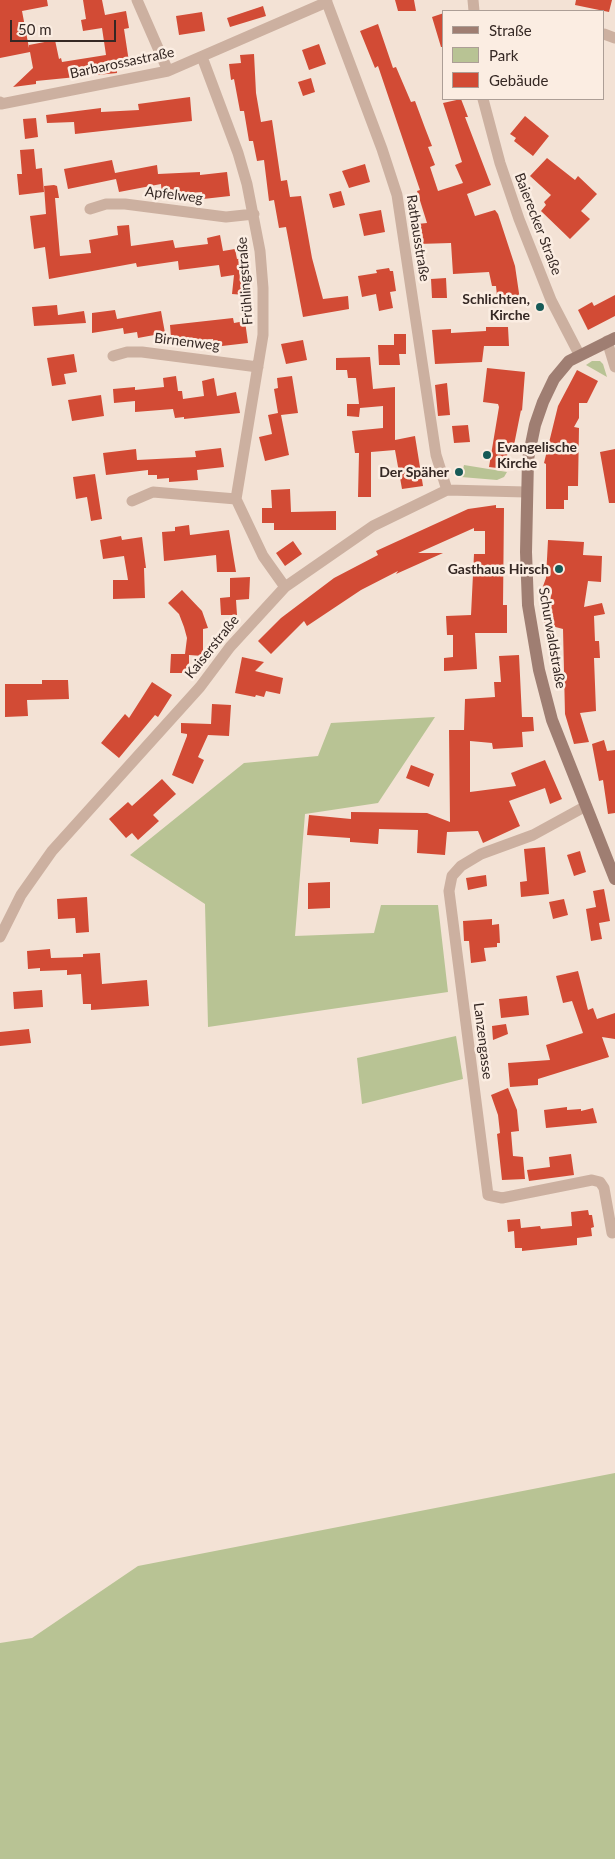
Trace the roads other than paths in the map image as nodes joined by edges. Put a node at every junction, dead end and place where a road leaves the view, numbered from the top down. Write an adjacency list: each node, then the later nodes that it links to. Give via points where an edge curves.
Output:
1 (136, 0): 4 (street)
2 (326, 1): 3 (street, Barbarossastraße); 14 (street, Rathausstraße, via 397,195 436,455)
3 (202, 57): 4 (street, Barbarossastraße); 8 (street, Frühlingstraße, via 238,153)
4 (168, 71): 6 (street, Barbarossastraße)
5 (483, 100): 10 (street, Baierecker Straße, via 519,219 551,300)
6 (1, 103)
7 (90, 209): 8 (street, Apfelweg, via 106,204 125,204 226,217)
8 (254, 214): 12 (street, Frühlingstraße, via 263,288 263,335)
9 (611, 340): 10 (main road, Schurwaldstraße); 13 (street)
10 (579, 354): 15 (main road, Schurwaldstraße, via 561,369 543,402 530,450)
11 (113, 356): 12 (street, Birnenweg, via 142,352)
12 (258, 367): 16 (street, Frühlingstraße)
13 (615, 367)
14 (447, 490): 15 (street, Kaiserstraße); 18 (street, Kaiserstraße, via 373,526)
15 (526, 492): 19 (main road, Schurwaldstraße, via 528,605 539,670 552,720)
16 (236, 499): 17 (street, via 153,492); 18 (street, via 263,556)
17 (132, 501)
18 (285, 587): 21 (street, Kaiserstraße, via 52,851 21,895)
19 (586, 806): 20 (main road, Schurwaldstraße); 22 (street, Lanzengasse, via 533,835 460,866 452,876 450,891 488,1195 502,1198 592,1180 600,1182 604,1188)
20 (615, 880)
21 (0, 937)
22 (612, 1233)

